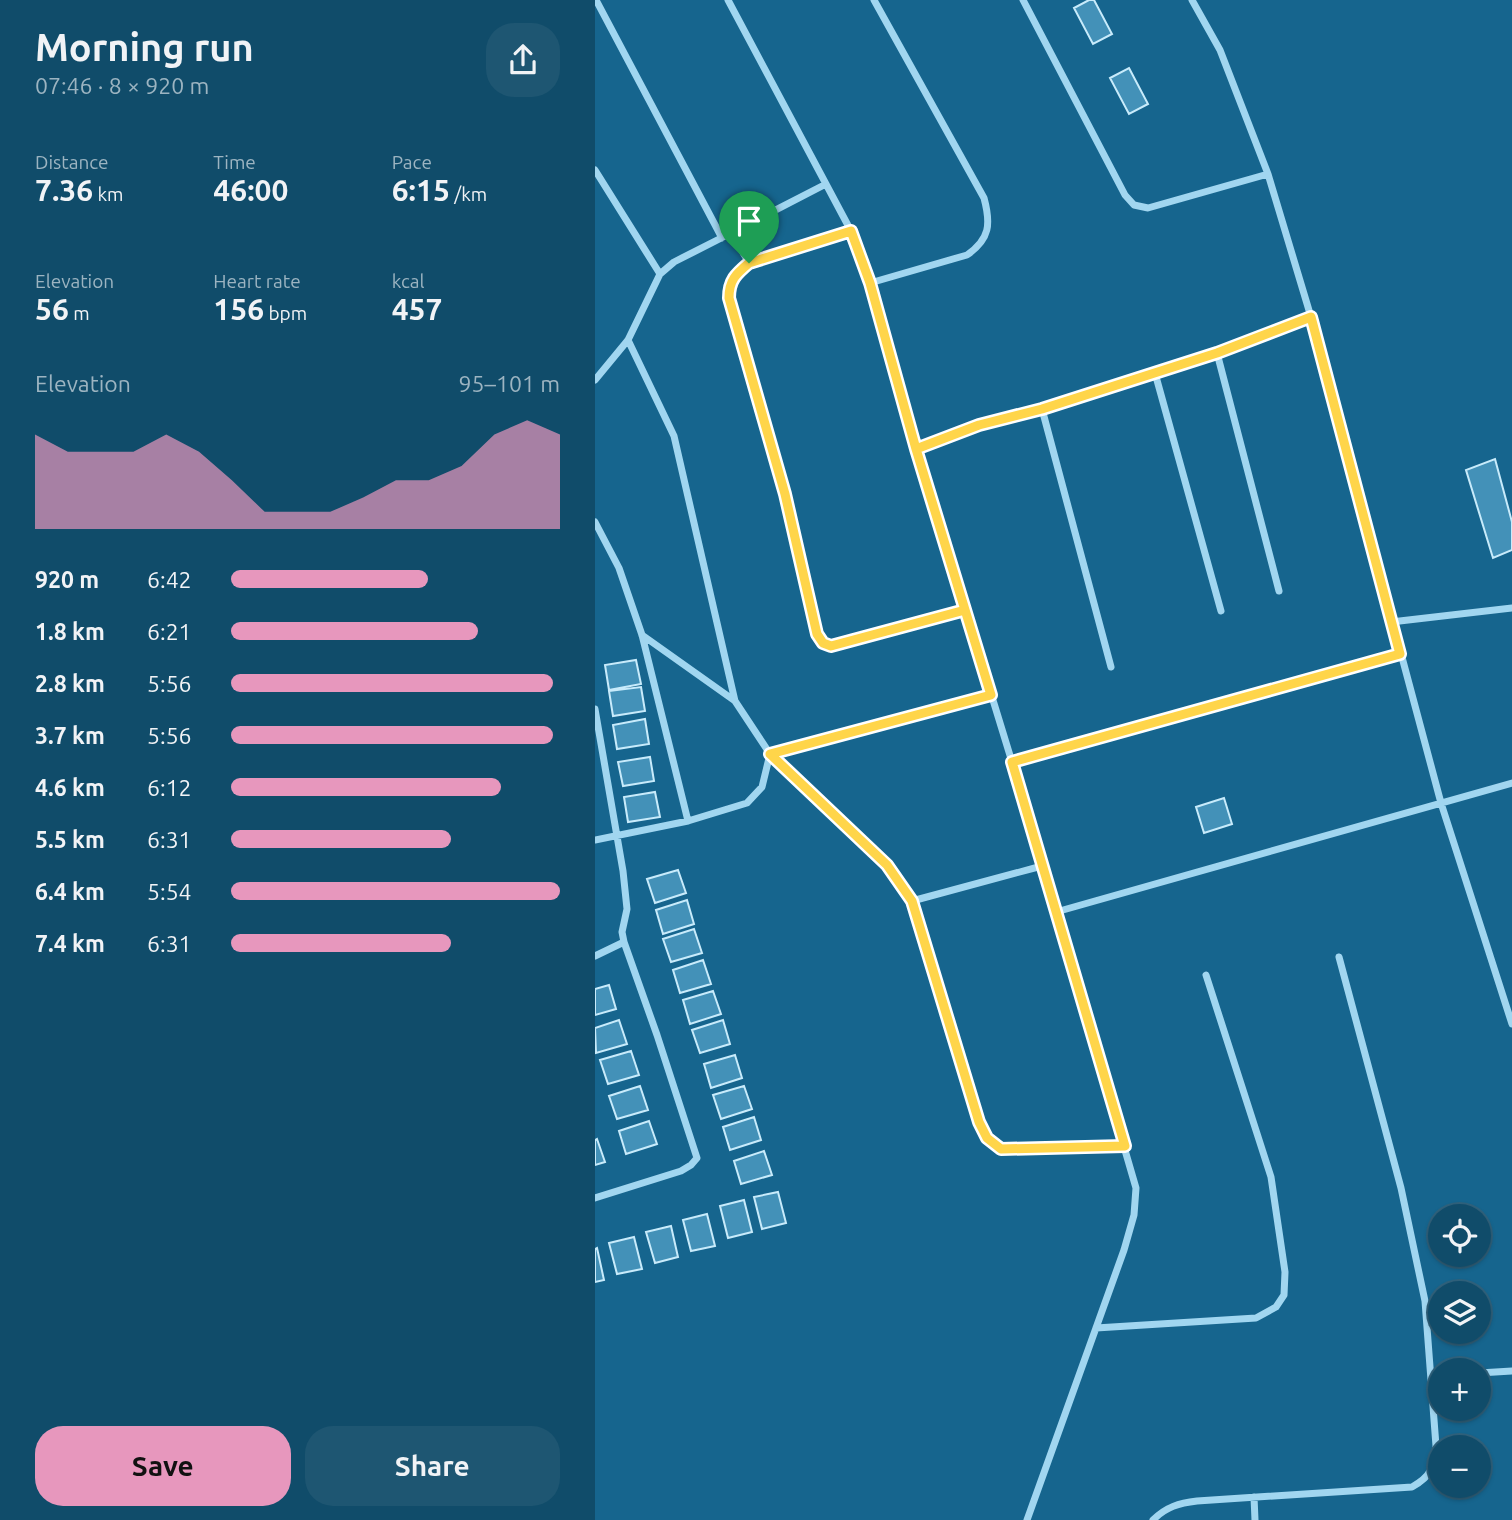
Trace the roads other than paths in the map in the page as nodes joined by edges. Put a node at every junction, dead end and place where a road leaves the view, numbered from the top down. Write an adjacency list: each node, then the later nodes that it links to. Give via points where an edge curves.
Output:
1 (596, 0): 11 (street)
2 (728, 0): 8 (street)
3 (874, 0): 14 (street, via 984,198 989,216 986,236 967,255)
4 (1023, 0): 7 (street, via 1134,205 1148,208)
5 (1192, 0): 7 (street, via 1220,50)
6 (595, 170): 13 (street)
7 (1268, 174): 15 (street)
8 (826, 184): 9 (street); 10 (street)
9 (735, 231): 11 (street); 12 (street)
10 (851, 231): 12 (street); 14 (street)
11 (722, 238): 13 (street)
12 (749, 263): 25 (street, via 734,275 729,298 785,494 817,634 831,646)
13 (660, 274): 16 (street)
14 (870, 283): 21 (street)
15 (1311, 317): 17 (street); 27 (street)
16 (628, 340): 19 (street); 32 (street, via 674,436)
17 (1217, 353): 18 (street); 23 (street)
18 (1155, 373): 20 (street); 26 (street)
19 (595, 380)
20 (1042, 409): 21 (street, via 979,425); 30 (street)
21 (916, 449): 25 (street)
22 (595, 522): 28 (street, via 619,568)
23 (1279, 591)
24 (1512, 608): 27 (street)
25 (965, 610): 31 (street)
26 (1221, 611)
27 (1391, 622): 29 (street)
28 (642, 635): 32 (street); 38 (street)
29 (1400, 654): 35 (street); 37 (street)
30 (1111, 667)
31 (991, 695): 34 (street); 35 (street)
32 (735, 702): 34 (street)
33 (595, 709): 39 (street)
34 (770, 754): 38 (street, via 762,787 747,803); 42 (street, via 887,865)
35 (1012, 762): 41 (street)
36 (1512, 783): 37 (street)
37 (1441, 803): 43 (street); 48 (street)
38 (688, 821): 39 (street)
39 (616, 836): 40 (street); 44 (street, via 627,909)
40 (595, 841)
41 (1042, 866): 42 (street); 43 (street)
42 (912, 901): 49 (street, via 987,1138 1001,1149)
43 (1056, 912): 49 (street)
44 (624, 942): 45 (street); 50 (street, via 697,1158 681,1171)
45 (595, 956)
46 (1339, 957): 52 (street, via 1403,1201 1425,1301)
47 (1206, 975): 51 (street, via 1271,1177 1285,1272 1284,1295 1276,1307 1257,1318)
48 (1512, 1024)
49 (1125, 1146): 51 (street, via 1136,1188 1134,1214)
50 (595, 1198)
51 (1096, 1328): 57 (street)
52 (1429, 1358)
53 (1512, 1371): 54 (street)
54 (1491, 1372)
55 (1434, 1421): 56 (street, via 1434,1463 1427,1478 1412,1487)
56 (1254, 1497): 58 (street, via 1177,1504); 59 (street)
57 (1027, 1520)
58 (1153, 1520)
59 (1255, 1520)

